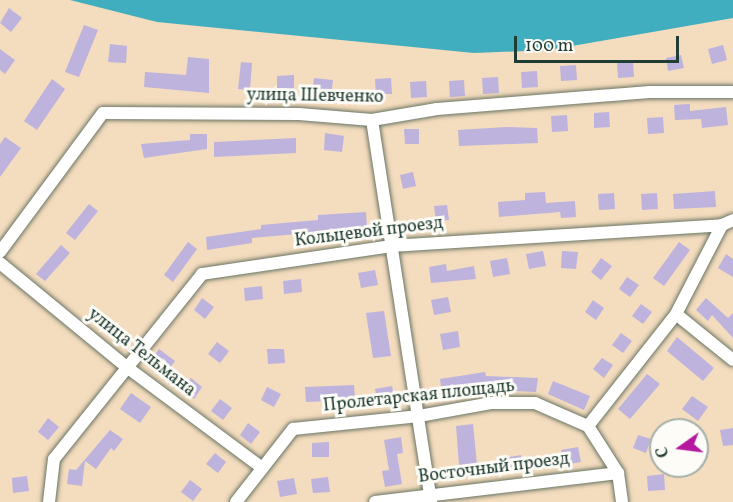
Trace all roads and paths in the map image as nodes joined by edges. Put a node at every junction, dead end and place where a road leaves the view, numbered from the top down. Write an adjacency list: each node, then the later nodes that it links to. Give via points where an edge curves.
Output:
1 (733, 92): 2 (street, улица Шевченко, via 649,92 437,110)
2 (372, 120): 4 (street); 5 (street, улица Шевченко, via 299,114 103,113)
3 (728, 223): 4 (street, Кольцевой проезд); 7 (street, Кольцевой проезд)
4 (391, 246): 9 (street, Кольцевой проезд, via 202,274); 10 (street)
5 (0, 252)
6 (0, 263): 9 (street, улица Тельмана)
7 (676, 314): 8 (street); 11 (street, Кольцевой проезд)
8 (733, 360)
9 (128, 368): 12 (street, улица Тельмана); 15 (street, Кольцевой проезд, via 54,459)
10 (419, 416): 11 (street, Пролетарская площадь, via 491,403 535,402); 12 (street, Пролетарская площадь, via 293,429); 14 (street)
11 (588, 426): 13 (street)
12 (262, 468): 16 (street, Пролетарская площадь)
13 (618, 473): 14 (street, Восточный проезд); 18 (street)
14 (431, 499): 17 (street, Восточный проезд)
15 (49, 502)
16 (236, 502)
17 (375, 502)
18 (622, 502)

